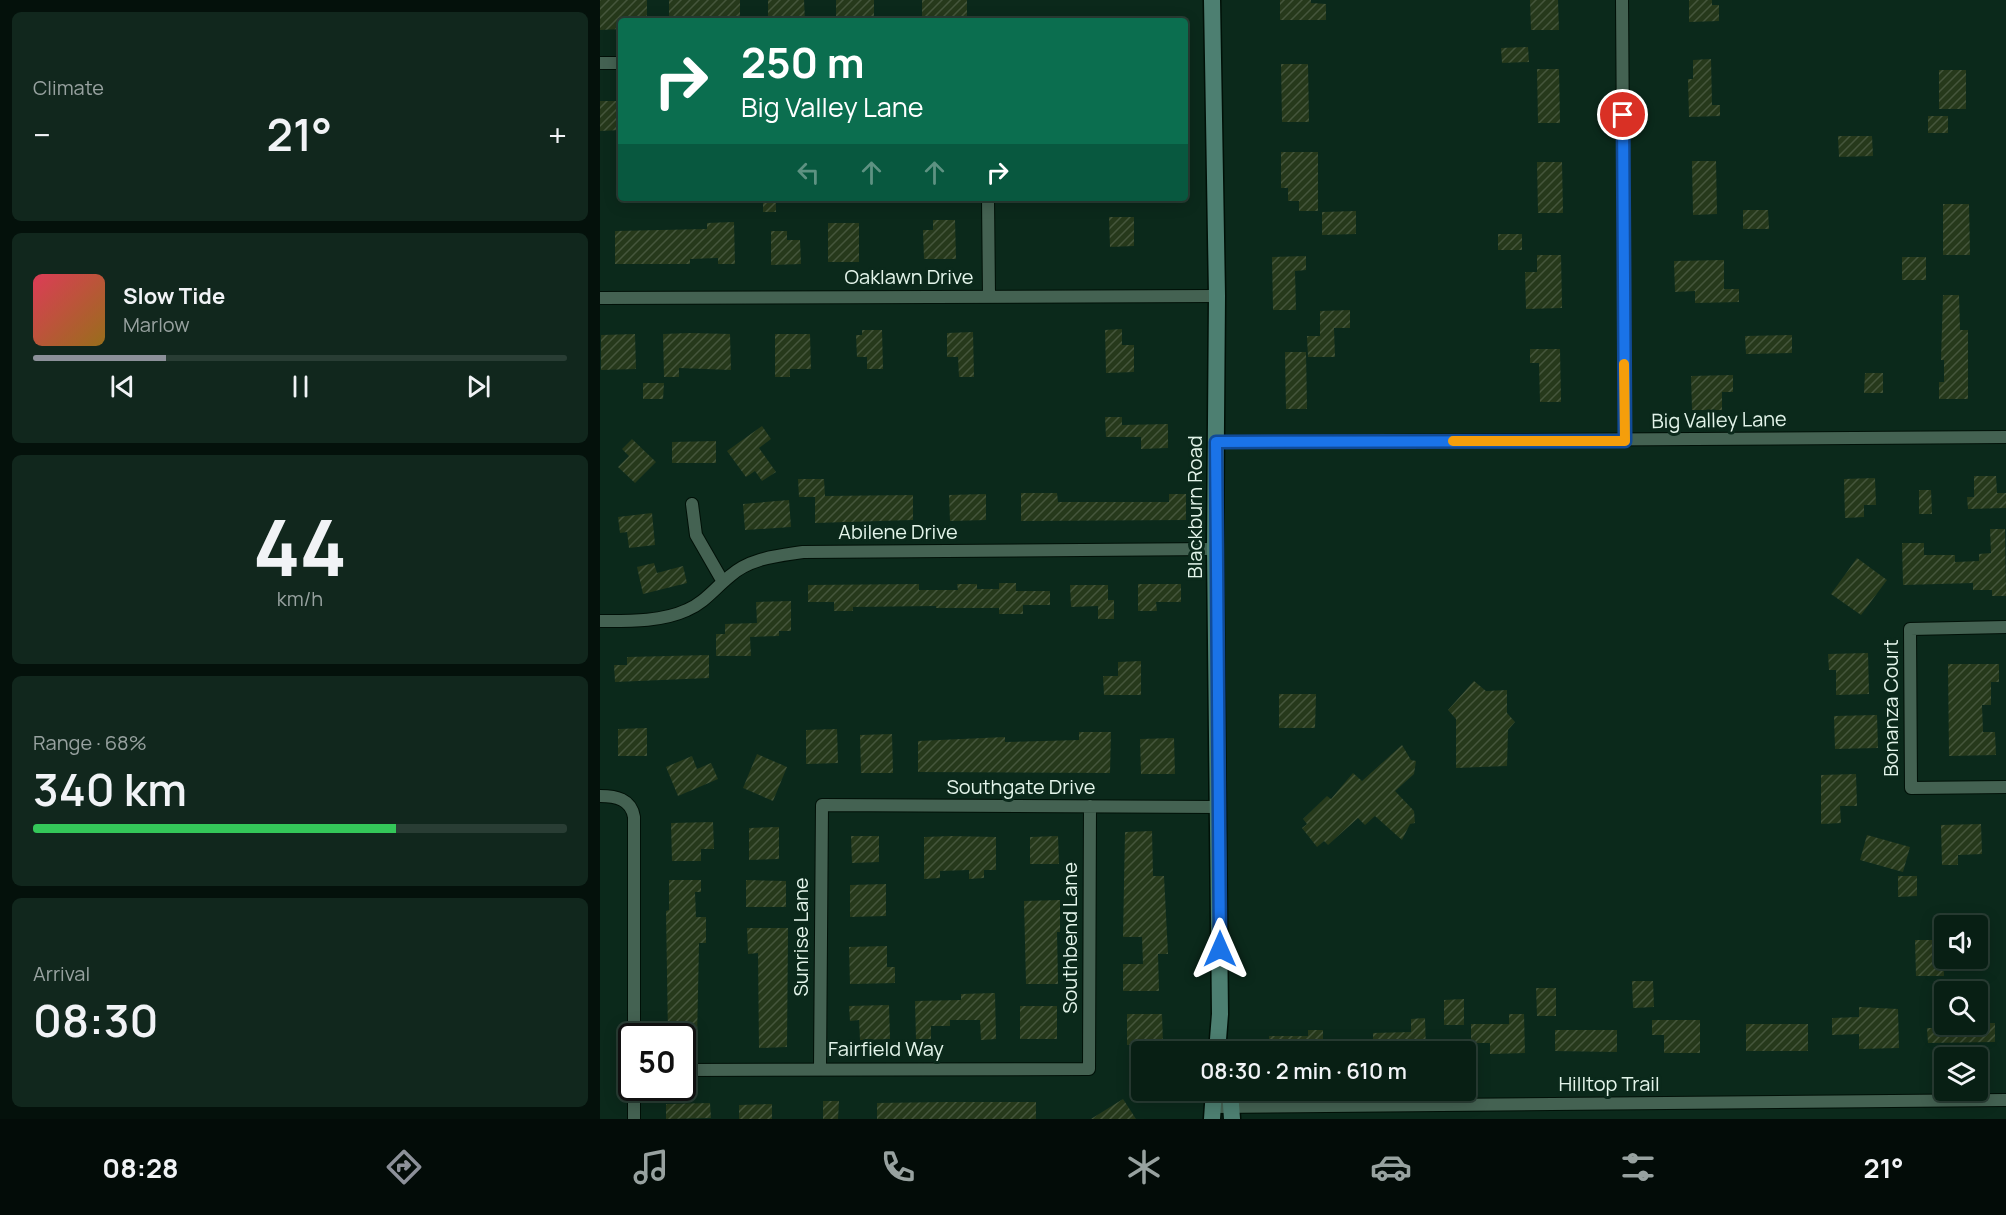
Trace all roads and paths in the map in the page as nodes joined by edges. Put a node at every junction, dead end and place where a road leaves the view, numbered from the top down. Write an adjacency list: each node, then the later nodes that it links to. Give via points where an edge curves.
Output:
1 (1212, 0): 7 (main road, Blackburn Road)
2 (1622, 0): 10 (street)
3 (600, 63): 4 (street)
4 (618, 63)
5 (988, 201): 6 (street)
6 (989, 296): 7 (street, Oaklawn Drive); 8 (street, Oaklawn Drive)
7 (1217, 296): 11 (main road, Blackburn Road)
8 (600, 298)
9 (2006, 437): 10 (street, Big Valley Lane)
10 (1625, 441): 11 (street, Big Valley Lane)
11 (1216, 442): 13 (main road, Blackburn Road)
12 (692, 504): 14 (street, via 696,535)
13 (1215, 549): 14 (street, Abilene Drive, via 803,552 750,562); 21 (main road, Blackburn Road)
14 (723, 582): 15 (street, Abilene Drive, via 684,612 633,621)
15 (600, 621)
16 (2006, 627): 17 (street, Bonanza Court, via 1910,629 1911,788)
17 (2006, 787)
18 (600, 796): 23 (street, via 624,800 633,809)
19 (822, 805): 20 (street, Southgate Drive); 26 (street, Sunrise Lane)
20 (1090, 806): 21 (street, Southgate Drive); 28 (street, Southbend Lane)
21 (1220, 807): 22 (main road, Blackburn Road)
22 (1220, 1014): 24 (main road, Blackburn Road); 25 (main road, Blackburn Road)
23 (634, 1023)
24 (1218, 1041)
25 (1224, 1041)
26 (820, 1069): 27 (street, Fairfield Way); 28 (street, Fairfield Way)
27 (696, 1070)
28 (1089, 1070)
29 (2006, 1100): 31 (street, Hilltop Trail)
30 (634, 1101): 33 (street)
31 (1231, 1105): 32 (street, Hilltop Trail)
32 (1213, 1106)
33 (634, 1119)

